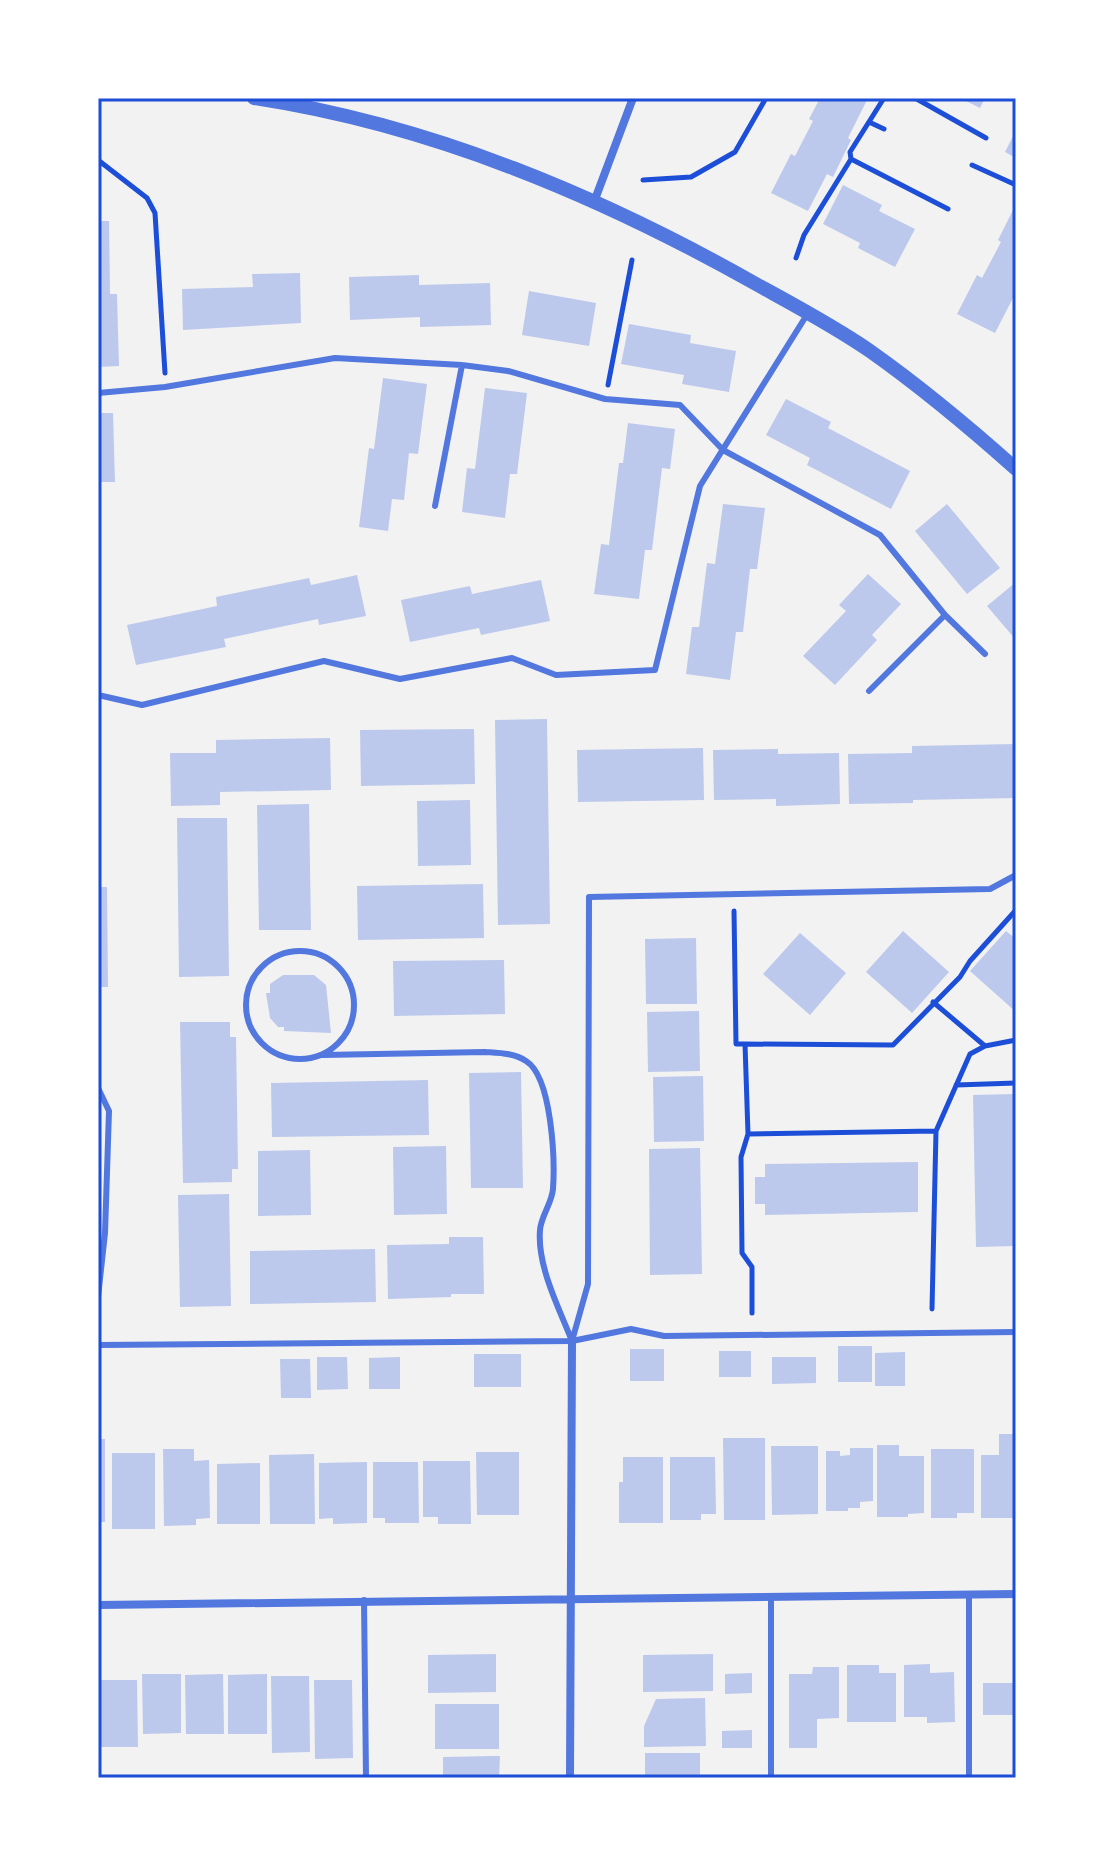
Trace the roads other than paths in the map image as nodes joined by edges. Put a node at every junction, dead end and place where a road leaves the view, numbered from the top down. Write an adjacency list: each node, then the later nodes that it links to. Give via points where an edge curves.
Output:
1 (254, 98): 3 (street, via 351,117 471,151)
2 (633, 98): 3 (street)
3 (594, 202): 4 (street)
4 (808, 313): 7 (lane); 8 (street, via 869,351)
5 (462, 365): 6 (lane, via 335,358); 7 (lane, via 508,371 605,399 680,405); 9 (lane)
6 (98, 393)
7 (723, 450): 10 (lane, via 880,535); 13 (lane, via 700,486 655,670 556,675 512,658 400,679 324,661 142,705)
8 (1016, 469)
9 (435, 506)
10 (945, 615): 11 (lane); 12 (lane)
11 (985, 654)
12 (869, 691)
13 (98, 695)
14 (1016, 875): 19 (lane, via 990,889 589,897 588,1284)
15 (323, 1055): 15 (lane, via 349,1029 354,1010 346,975 316,953 280,954 265,963 250,984 245,1010 249,1027 259,1042 281,1056 307,1060); 19 (lane, via 485,1052 507,1053 528,1062 541,1081 550,1123 553,1192 540,1229 545,1274)
16 (98, 1088): 17 (lane, via 109,1111)
17 (98, 1297)
18 (1016, 1332): 19 (lane, via 664,1336 631,1329)
19 (572, 1341): 20 (lane); 24 (street)
20 (98, 1345)
21 (969, 1594): 22 (street); 23 (street); 30 (lane)
22 (1016, 1594)
23 (771, 1596): 24 (street); 29 (lane)
24 (570, 1598): 25 (street); 28 (street)
25 (364, 1600): 26 (street); 27 (lane)
26 (98, 1605)
27 (366, 1778)
28 (570, 1778)
29 (771, 1778)
30 (969, 1778)

